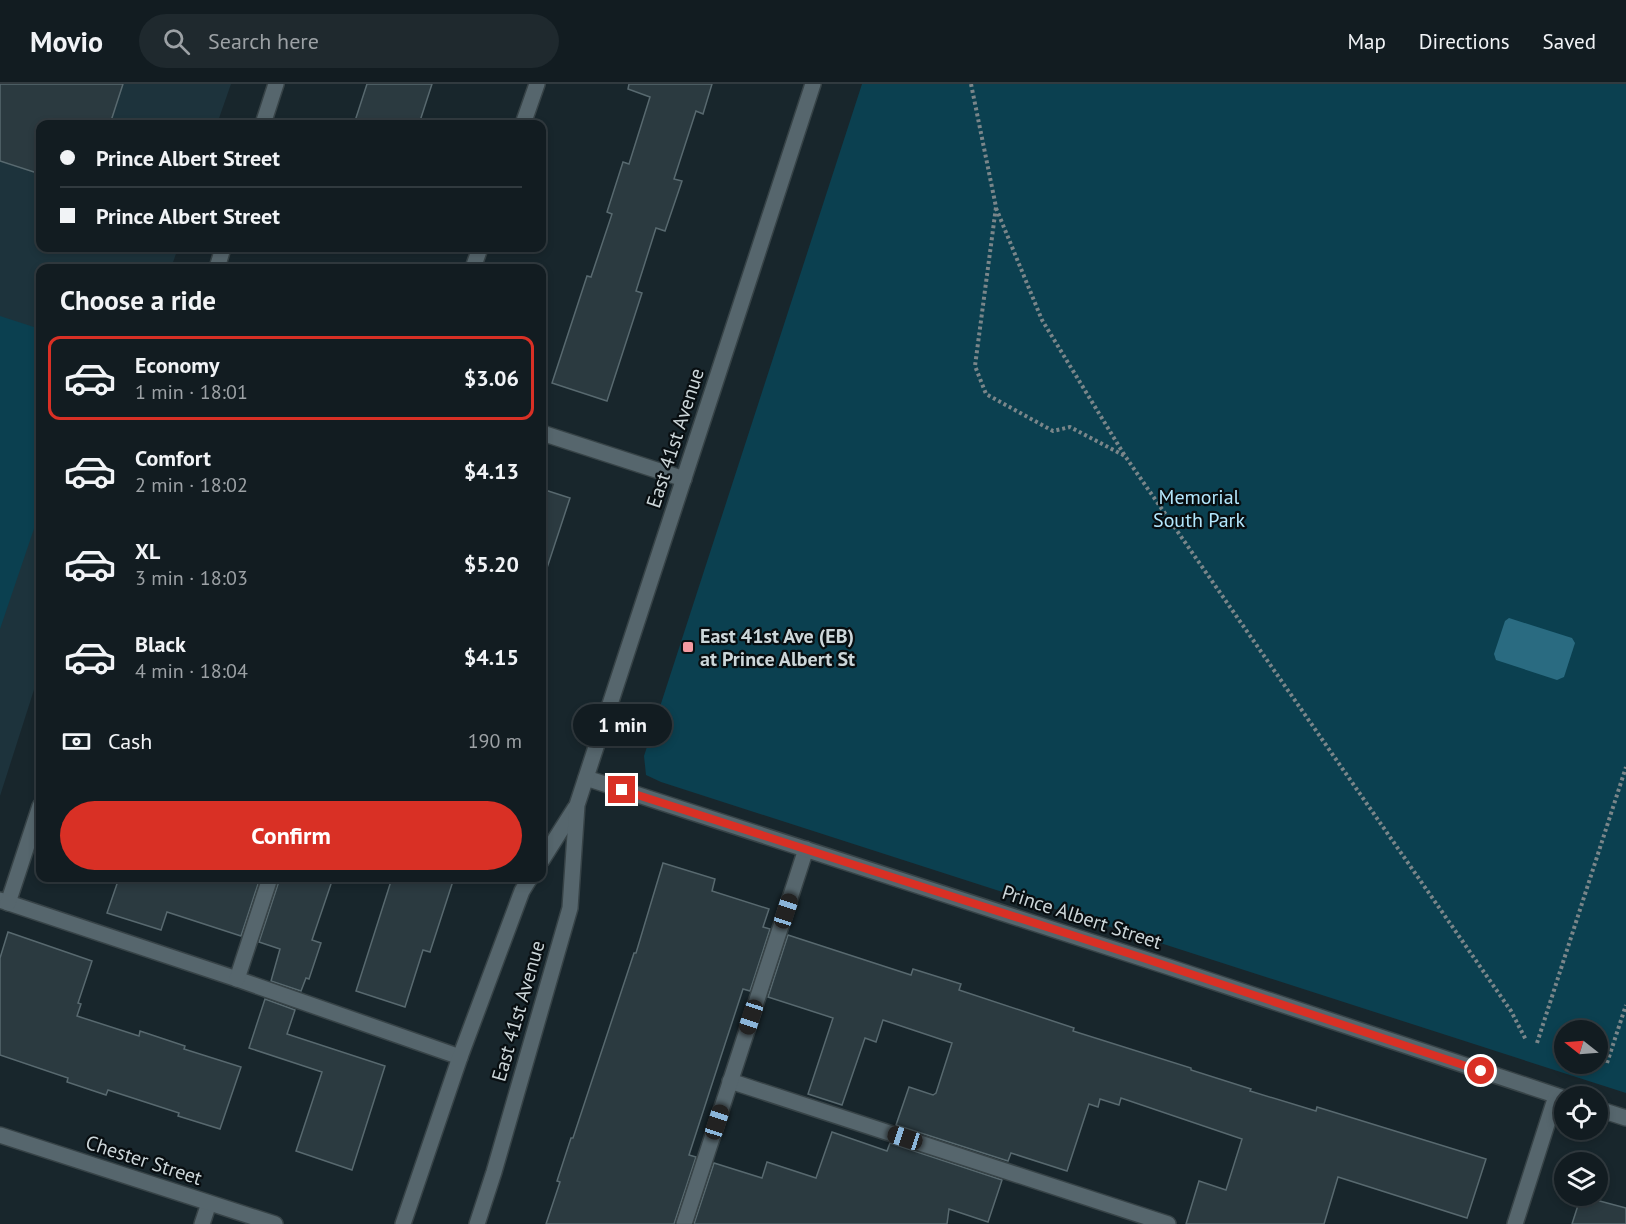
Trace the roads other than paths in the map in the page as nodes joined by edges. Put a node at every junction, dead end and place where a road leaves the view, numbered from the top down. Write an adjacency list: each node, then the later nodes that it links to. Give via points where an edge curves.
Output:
1 (276, 84): 4 (street)
2 (537, 84): 5 (street)
3 (813, 84): 7 (street, East 41st Avenue)
4 (264, 120)
5 (524, 120)
6 (546, 434): 7 (street)
7 (684, 479): 8 (street, East 41st Avenue)
8 (586, 778): 9 (street, East 41st Avenue); 11 (street, Prince Albert Street)
9 (577, 806): 12 (street, East 41st Avenue); 28 (street, East 41st Avenue, via 570,908)
10 (36, 817): 15 (street)
11 (806, 849): 18 (street); 19 (street, Prince Albert Street)
12 (546, 854)
13 (269, 882): 16 (street)
14 (528, 882): 17 (street, East 41st Avenue)
15 (4, 901): 16 (street)
16 (237, 979): 17 (street)
17 (460, 1057): 27 (street, East 41st Avenue)
18 (730, 1082): 29 (street); 30 (street)
19 (1554, 1095)
20 (1608, 1112): 22 (street)
21 (1554, 1114): 31 (street)
22 (1626, 1118)
23 (0, 1135): 24 (street, Chester Street)
24 (209, 1203): 25 (street); 26 (street, Chester Street)
25 (202, 1224)
26 (275, 1224)
27 (403, 1224)
28 (477, 1224)
29 (684, 1224)
30 (1168, 1224)
31 (1515, 1224)

